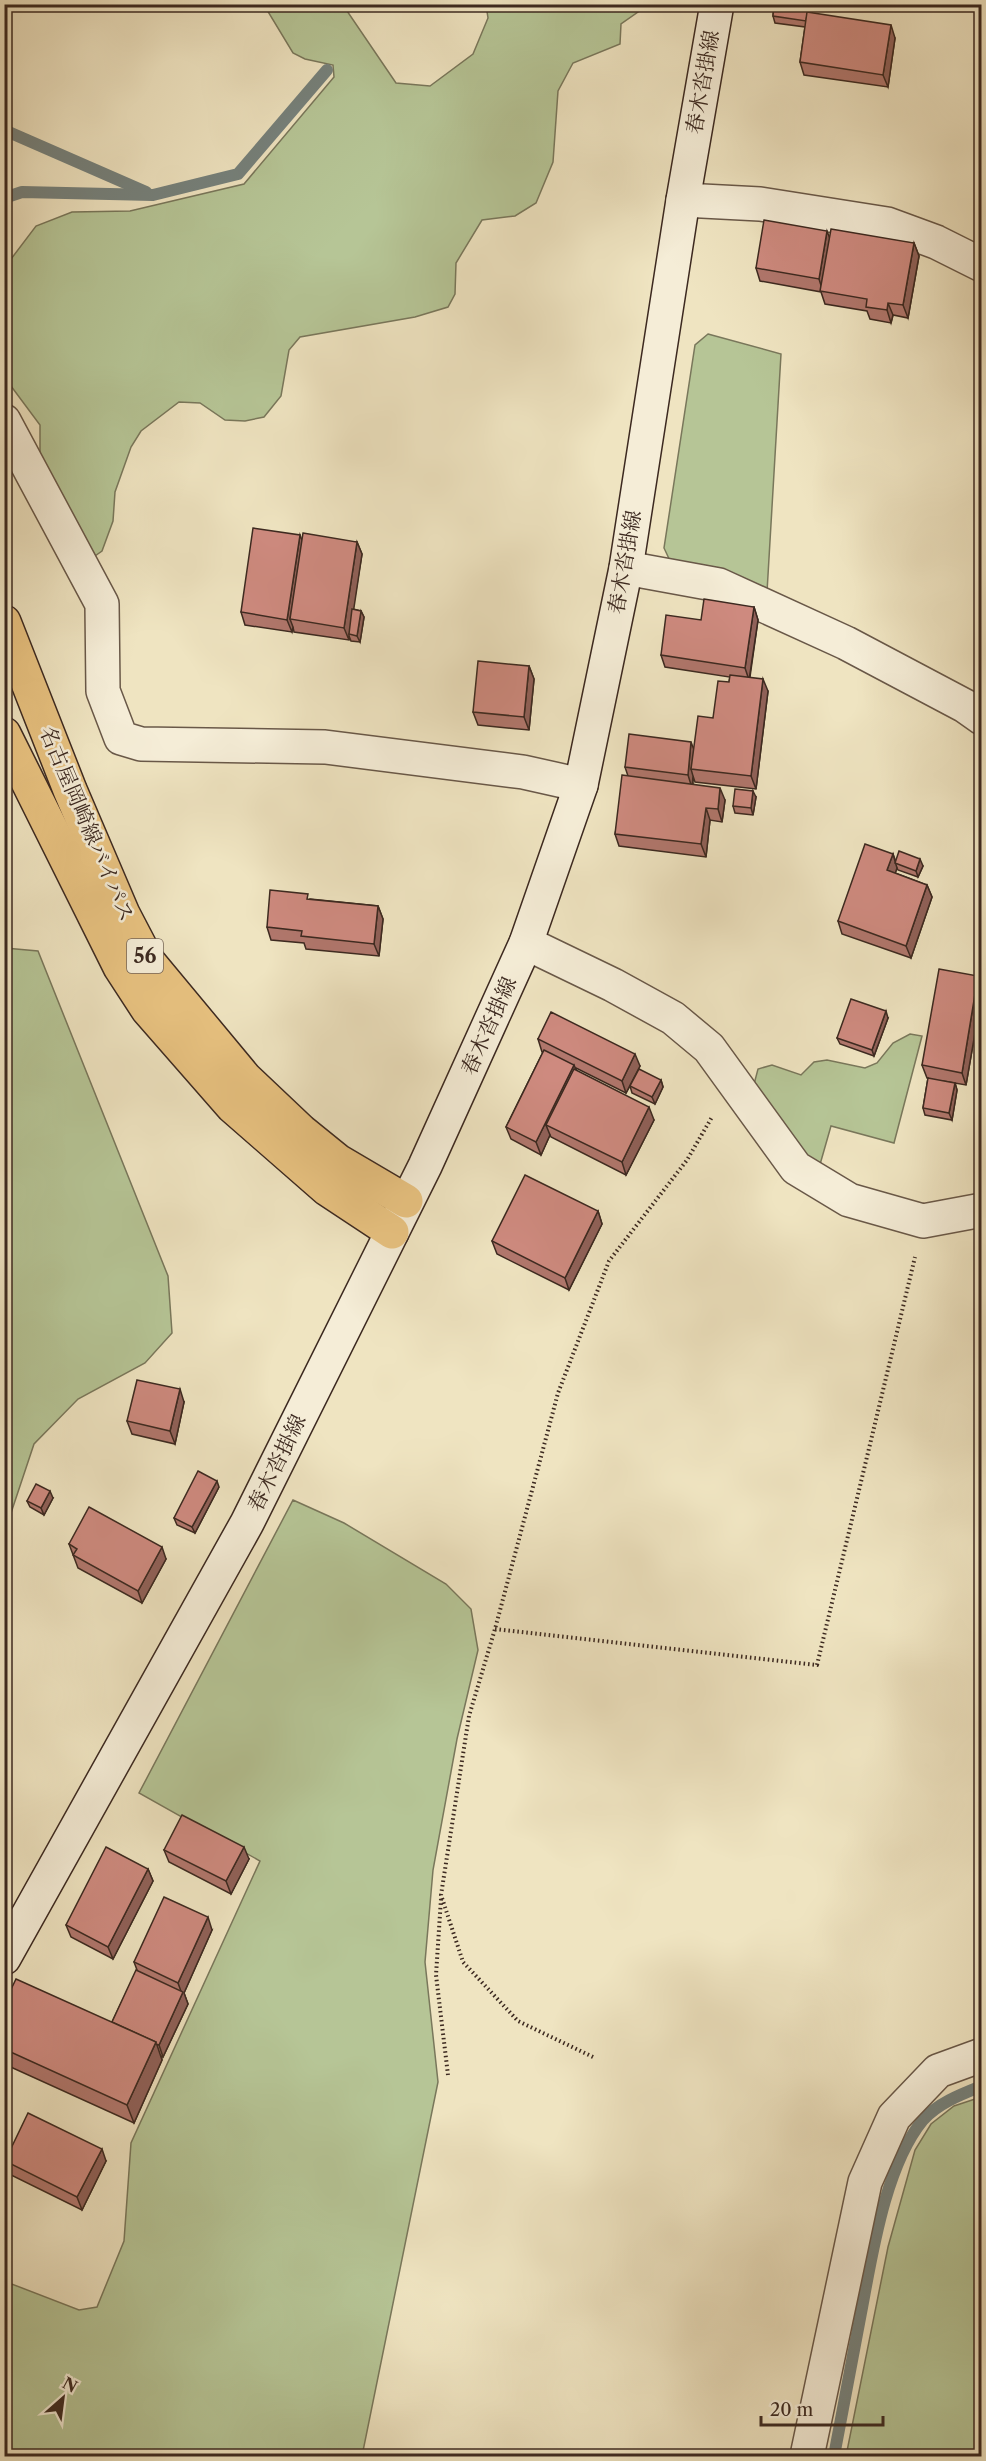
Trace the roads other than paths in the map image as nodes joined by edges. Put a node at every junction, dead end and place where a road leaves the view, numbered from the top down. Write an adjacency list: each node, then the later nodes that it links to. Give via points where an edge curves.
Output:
1 (717, 4): 2 (street, 春木沓掛線)
2 (683, 200): 3 (street, via 760,204 887,224 936,242); 5 (street, 春木沓掛線)
3 (981, 265)
4 (4, 421): 9 (street, via 102,604 104,691 121,738 141,744 325,747 522,772)
5 (626, 568): 7 (street, via 719,585 846,643); 9 (street, 春木沓掛線)
6 (4, 622): 11 (main road, 名古屋岡崎線バイパス / 56, via 70,790 147,960 245,1078 301,1131 338,1161)
7 (981, 718)
8 (4, 734): 13 (main road, 名古屋岡崎線バイパス / 56, via 120,967 148,1010 232,1106 327,1189)
9 (581, 785): 10 (street, 春木沓掛線)
10 (526, 943): 11 (street, 春木沓掛線, via 426,1166); 12 (street, via 673,1018 709,1048 796,1168 849,1200 923,1221)
11 (406, 1202): 13 (street, 春木沓掛線)
12 (981, 1210)
13 (392, 1232): 14 (street, 春木沓掛線, via 247,1523)
14 (4, 1958)
15 (981, 2055): 16 (street, via 938,2071 894,2117 870,2171 862,2193)
16 (807, 2457)

